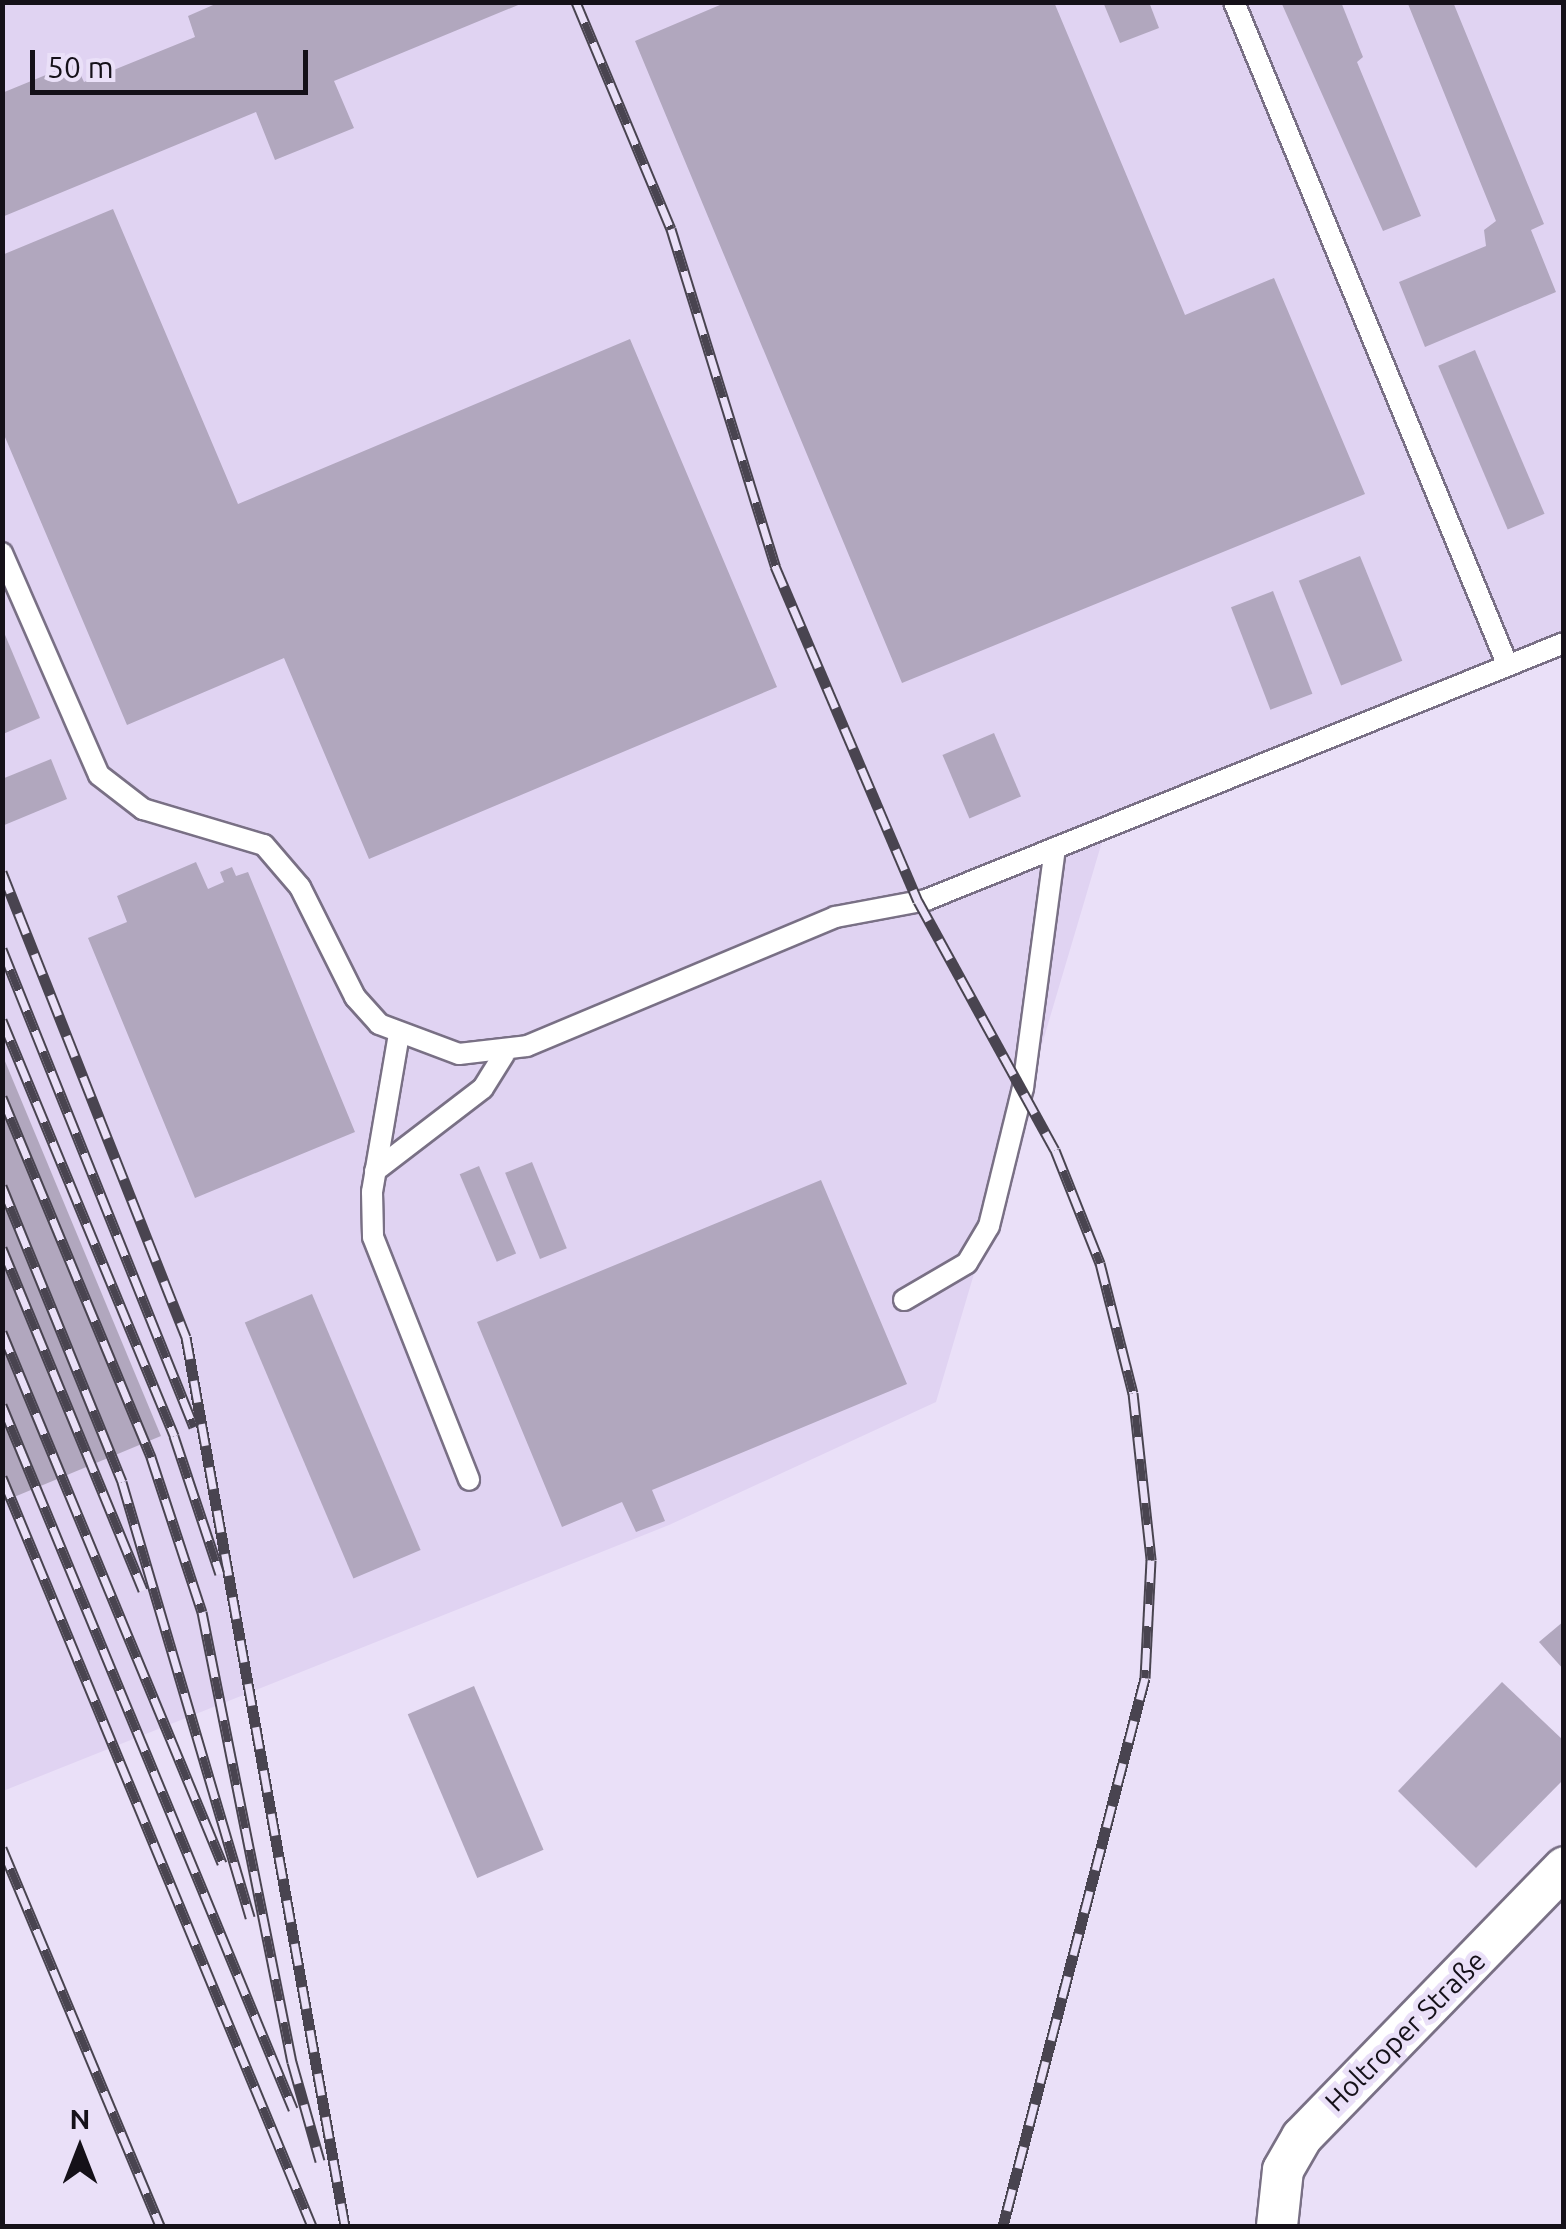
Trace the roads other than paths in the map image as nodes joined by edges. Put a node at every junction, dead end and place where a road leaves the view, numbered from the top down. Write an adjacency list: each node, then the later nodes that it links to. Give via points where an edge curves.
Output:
1 (1234, 2): 4 (lane)
2 (2, 553): 6 (lane, via 99,775 143,809 264,844 300,886 355,997)
3 (1564, 643): 4 (lane)
4 (1508, 666): 5 (lane)
5 (1055, 848): 7 (lane, via 926,900 835,917); 9 (lane, via 1023,1088 989,1226 967,1263)
6 (399, 1034): 7 (lane, via 458,1054); 8 (lane)
7 (504, 1054): 8 (lane, via 483,1088)
8 (376, 1171): 10 (lane, via 380,1262)
9 (904, 1300)
10 (470, 1480)
11 (1564, 1868): 12 (street, Holtroper Straße, via 1302,2136 1283,2170)
12 (1276, 2218)

